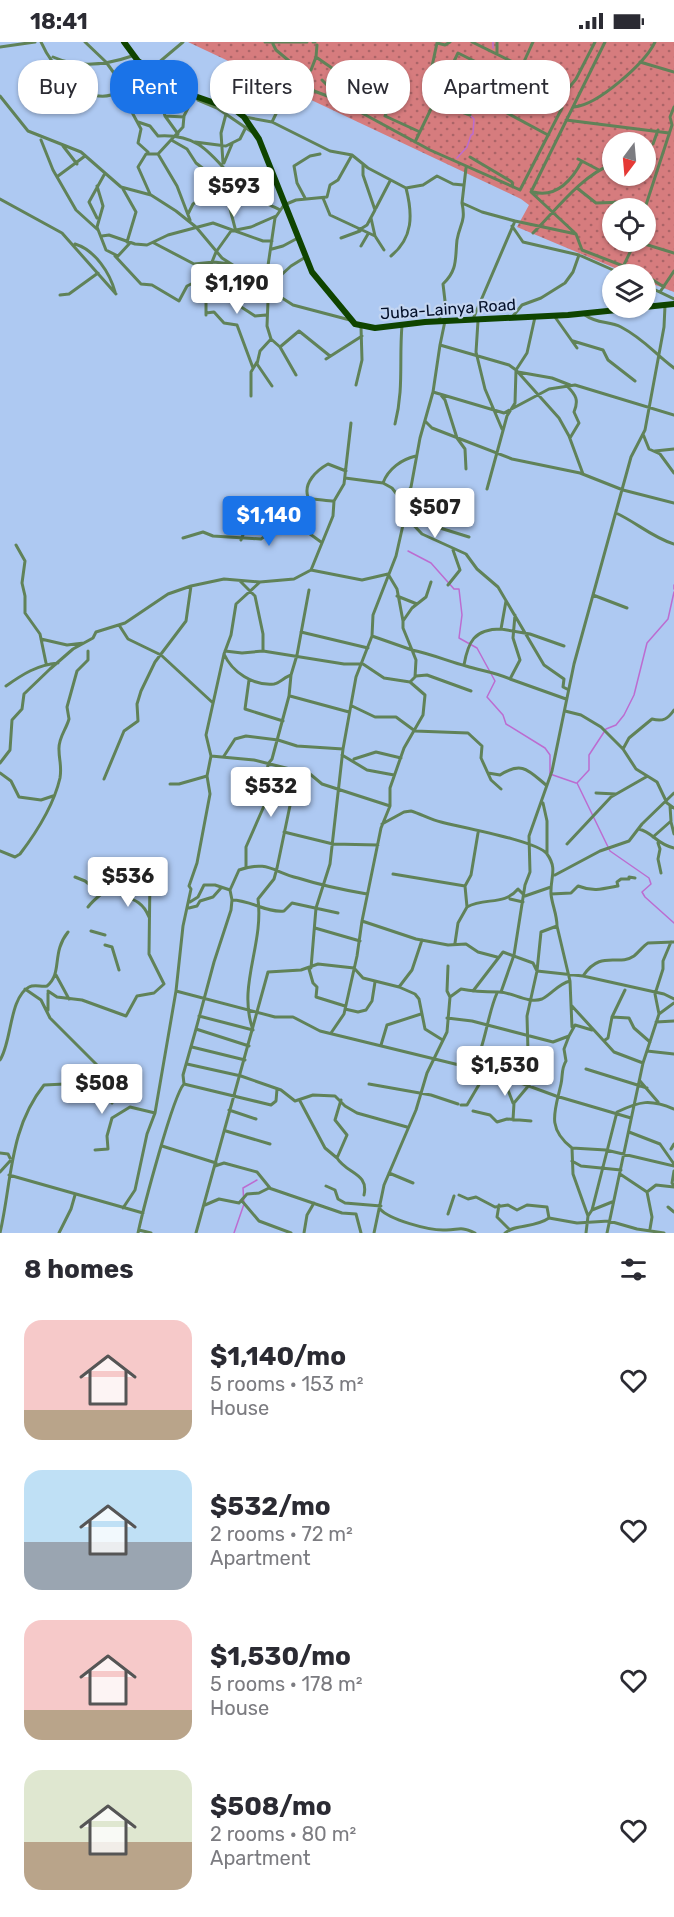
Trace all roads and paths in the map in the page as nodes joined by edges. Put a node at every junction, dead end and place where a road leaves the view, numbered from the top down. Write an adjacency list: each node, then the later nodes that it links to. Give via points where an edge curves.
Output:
1 (35, 42): 18 (street)
2 (41, 42): 20 (street)
3 (85, 42): 32 (street)
4 (124, 42): 21 (main road, Juba-Lainya Road)
5 (183, 42): 25 (street)
6 (265, 42): 17 (street)
7 (307, 42): 17 (street)
8 (436, 42): 9 (street); 27 (street)
9 (450, 42)
10 (472, 42): 19 (street)
11 (497, 42): 19 (street)
12 (533, 42): 31 (street)
13 (595, 42): 40 (street)
14 (605, 42): 43 (street)
15 (655, 42): 34 (street)
16 (315, 43): 22 (street)
17 (273, 44): 26 (street)
18 (0, 47)
19 (497, 54): 30 (street)
20 (50, 56): 23 (street); 32 (street, via 71,65)
21 (132, 56): 24 (main road, Juba-Lainya Road); 32 (street)
22 (316, 57): 33 (street); 35 (street)
23 (53, 60)
24 (138, 60)
25 (159, 60)
26 (288, 60)
27 (434, 60)
28 (455, 60): 29 (street, via 458,53)
29 (472, 60)
30 (510, 60)
31 (525, 60)
32 (106, 62): 36 (street)
33 (314, 62)
34 (640, 62): 37 (street); 43 (street, via 597,98)
35 (326, 64)
36 (110, 68)
37 (674, 72)
38 (322, 80): 39 (street)
39 (326, 84)
40 (570, 86)
41 (0, 96): 69 (street)
42 (198, 99): 57 (main road, Juba-Lainya Road, via 235,110)
43 (573, 107): 58 (street)
44 (674, 108): 64 (street)
45 (134, 114): 59 (street)
46 (185, 114): 56 (street)
47 (226, 114): 75 (street)
48 (227, 114): 61 (street)
49 (276, 114): 60 (street)
50 (363, 114): 73 (street)
51 (386, 114): 63 (street)
52 (428, 114): 63 (street)
53 (509, 114): 67 (street)
54 (559, 114): 67 (street)
55 (164, 116): 56 (street); 66 (street)
56 (184, 117): 66 (street)
57 (244, 117): 60 (street); 65 (main road, Juba-Lainya Road)
58 (566, 120): 62 (street); 100 (street)
59 (138, 122): 66 (street, via 150,126 158,136); 76 (street, via 138,143)
60 (272, 122): 80 (street, via 330,151)
61 (246, 127): 65 (street); 72 (street, via 240,139)
62 (658, 130): 64 (street); 68 (street)
63 (420, 132): 73 (street)
64 (669, 133): 104 (street)
65 (256, 134): 108 (main road, Juba-Lainya Road)
66 (177, 135): 70 (street); 71 (street)
67 (548, 135): 97 (street, via 520,190)
68 (656, 136)
69 (37, 137): 74 (street); 89 (street, via 44,142)
70 (172, 141): 77 (street); 91 (street, via 187,149 196,163)
71 (195, 142): 75 (street); 84 (street)
72 (233, 142): 75 (street); 84 (street)
73 (415, 142): 85 (street)
74 (62, 145): 79 (street); 82 (street)
75 (222, 146): 84 (street)
76 (148, 153): 77 (street); 101 (street, via 138,167)
77 (158, 154): 110 (street)
78 (320, 154): 102 (street, via 294,166)
79 (85, 155): 82 (street); 88 (street)
80 (352, 155): 83 (street); 103 (street)
81 (470, 157): 97 (street, via 512,182)
82 (77, 164): 89 (street)
83 (363, 164): 96 (street); 109 (street)
84 (224, 165): 92 (street)
85 (466, 168): 93 (street); 97 (street)
86 (602, 169): 87 (street)
87 (599, 170): 98 (street); 100 (street, via 580,160 557,191)
88 (104, 175): 94 (street); 95 (street)
89 (58, 176): 119 (street, via 76,210)
90 (390, 181): 109 (street)
91 (223, 184): 92 (street); 110 (street, via 193,204)
92 (239, 185): 99 (street)
93 (463, 185): 96 (street, via 436,176 423,185); 106 (street)
94 (97, 186): 113 (street, via 103,206); 113 (street, via 88,202)
95 (121, 187): 101 (street); 129 (street, via 136,213)
96 (406, 188): 140 (street, via 411,219 408,237)
97 (513, 188)
98 (576, 188): 107 (street, via 596,204); 121 (street)
99 (244, 190): 108 (street); 118 (street, via 229,205)
100 (531, 192): 123 (street)
101 (150, 194): 115 (street)
102 (304, 198): 103 (street); 108 (street)
103 (323, 198): 120 (street, via 330,215)
104 (648, 198)
105 (0, 199): 130 (street, via 51,226)
106 (462, 203): 114 (street); 168 (street, via 465,221 457,240 454,272 443,284)
107 (602, 204)
108 (282, 207): 111 (street); 127 (main road, Juba-Lainya Road)
109 (375, 210): 112 (street)
110 (188, 214): 115 (street)
111 (276, 216): 118 (street, via 251,227); 128 (street)
112 (371, 218): 120 (street); 125 (street)
113 (97, 220): 119 (street)
114 (515, 221): 116 (street); 123 (street)
115 (191, 222): 117 (street)
116 (512, 226): 138 (street, via 523,242); 166 (street)
117 (196, 227): 118 (street, via 213,223); 131 (street); 136 (street)
118 (234, 229): 128 (street); 136 (street)
119 (98, 230): 124 (street)
120 (360, 231): 122 (street); 126 (street)
121 (533, 233)
122 (368, 234): 125 (street); 132 (street)
123 (576, 234): 144 (street, via 582,250)
124 (102, 236): 129 (street, via 109,234); 139 (street, via 106,248)
125 (375, 237): 135 (street)
126 (341, 238)
127 (296, 239): 134 (street); 141 (main road, Juba-Lainya Road)
128 (272, 241): 134 (street)
129 (129, 242): 131 (street); 139 (street, via 121,255)
130 (73, 243): 147 (street); 147 (street, via 102,265 116,294)
131 (154, 243): 142 (street, via 188,263)
132 (361, 246)
133 (656, 248): 137 (street)
134 (272, 249): 150 (street)
135 (384, 250)
136 (216, 252): 142 (street); 143 (street)
137 (674, 253)
138 (579, 255): 145 (street); 165 (street, via 565,283 522,305)
139 (115, 256): 148 (street, via 141,284 152,285 176,301 188,285)
140 (391, 256)
141 (304, 258): 150 (street); 167 (main road, Juba-Lainya Road)
142 (211, 263): 143 (street); 148 (street)
143 (231, 264): 150 (street)
144 (618, 264)
145 (602, 265)
146 (674, 271): 151 (street)
147 (98, 273): 155 (street, via 69,294)
148 (206, 277): 154 (street)
149 (656, 282): 151 (street)
150 (266, 287): 162 (street); 167 (street, via 292,305)
151 (664, 287): 153 (street)
152 (656, 290): 153 (street)
153 (660, 292): 156 (street)
154 (206, 294): 162 (street, via 232,301 255,316); 182 (street, via 206,314 214,312 224,323 237,325)
155 (60, 295)
156 (674, 299)
157 (665, 304): 158 (main road); 159 (main road); 177 (street)
158 (674, 304)
159 (656, 305)
160 (602, 312): 161 (main road, Juba-Lainya Road)
161 (584, 314): 163 (main road, Juba-Lainya Road); 177 (street, via 624,329)
162 (266, 315): 172 (street)
163 (554, 315): 164 (main road, Juba-Lainya Road); 173 (street)
164 (535, 317): 165 (main road, Juba-Lainya Road); 184 (street, via 527,353)
165 (508, 318): 166 (main road, Juba-Lainya Road)
166 (476, 319): 168 (main road, Juba-Lainya Road); 179 (street)
167 (350, 320): 170 (main road, Juba-Lainya Road)
168 (442, 321): 169 (main road, Juba-Lainya Road); 174 (street)
169 (402, 325): 170 (main road, Juba-Lainya Road); 200 (street, via 403,383)
170 (361, 327): 171 (street)
171 (362, 336): 178 (street); 188 (street)
172 (271, 339): 175 (street); 181 (street, via 260,351)
173 (573, 341): 176 (street); 186 (street, via 603,351 608,360)
174 (440, 345): 179 (street); 190 (street)
175 (280, 346): 178 (street, via 299,332); 185 (street)
176 (578, 348)
177 (659, 355): 183 (street); 194 (street)
178 (330, 356): 180 (street)
179 (479, 356): 184 (street); 195 (street)
180 (326, 359)
181 (258, 361): 182 (street); 187 (street)
182 (253, 368): 192 (street)
183 (674, 368)
184 (517, 370): 189 (street); 193 (street); 196 (street)
185 (296, 375)
186 (635, 381)
187 (272, 386)
188 (356, 386)
189 (569, 386): 193 (street, via 549,389); 194 (street, via 597,389); 204 (street, via 576,395 574,412 579,423)
190 (433, 392): 191 (street); 198 (street)
191 (440, 394): 195 (street); 203 (street)
192 (251, 396)
193 (538, 396): 196 (street); 204 (street, via 559,418)
194 (648, 406): 197 (street); 202 (street)
195 (492, 409): 196 (street); 201 (street)
196 (510, 412): 201 (street)
197 (674, 414)
198 (425, 421): 203 (street, via 432,429); 208 (street)
199 (351, 423): 210 (street)
200 (395, 424)
201 (502, 432): 207 (street)
202 (643, 434): 206 (street, via 649,449); 216 (street, via 631,457)
203 (457, 438): 207 (street); 209 (street, via 465,449)
204 (570, 438): 212 (street)
205 (674, 449): 206 (street)
206 (655, 452): 211 (street)
207 (498, 453): 212 (street); 215 (street)
208 (416, 456): 214 (street, via 388,470); 219 (street, via 411,487)
209 (466, 470)
210 (346, 471): 213 (street); 217 (street, via 328,464 319,468 308,483)
211 (674, 473)
212 (583, 474): 216 (street)
213 (345, 478): 214 (street); 218 (street)
214 (383, 483): 219 (street)
215 (487, 489)
216 (622, 490): 220 (street); 221 (street)
217 (308, 497): 218 (street); 222 (street, via 297,497)
218 (334, 501): 227 (street, via 333,516)
219 (402, 501): 223 (street)
220 (674, 502)
221 (616, 513): 228 (street); 240 (street)
222 (273, 518): 226 (street, via 264,538); 226 (street, via 250,517); 227 (street, via 299,526)
223 (407, 518): 224 (street); 230 (street, via 422,534); 232 (street)
224 (469, 537)
225 (183, 538): 226 (street, via 203,532)
226 (241, 540)
227 (321, 542): 231 (street)
228 (674, 544)
229 (16, 545): 253 (street, via 25,561 25,614)
230 (453, 550): 236 (street, via 460,570); 242 (street, via 466,555 498,587)
231 (311, 570): 232 (street, via 362,580); 234 (street, via 294,579)
232 (388, 574): 241 (street); 252 (street, via 373,615)
233 (239, 579): 234 (street); 237 (street); 238 (street)
234 (260, 582): 238 (street)
235 (431, 582): 243 (street, via 426,597)
236 (448, 585)
237 (191, 586): 247 (street, via 168,594); 261 (street, via 186,621)
238 (251, 590): 259 (street, via 262,628); 260 (street, via 236,604)
239 (309, 590): 249 (street)
240 (593, 595): 244 (street); 273 (street)
241 (398, 596): 243 (street); 246 (street)
242 (506, 601): 245 (street); 248 (street)
243 (417, 604): 246 (street)
244 (627, 608)
245 (515, 615): 250 (street); 251 (street)
246 (403, 621): 257 (street)
247 (119, 625): 254 (street, via 96,632); 261 (street, via 131,641)
248 (501, 628): 250 (street); 266 (street, via 486,630 473,639)
249 (301, 632): 256 (street); 262 (street)
250 (514, 632): 251 (street); 269 (street, via 520,660)
251 (526, 633): 255 (street); 273 (street, via 544,665 557,672 564,679 563,687)
252 (372, 636): 256 (street); 257 (street)
253 (41, 639): 254 (street, via 67,645); 263 (street)
254 (86, 643): 264 (street)
255 (564, 646)
256 (368, 648): 265 (street)
257 (412, 650): 266 (street); 268 (street)
258 (88, 651): 312 (street, via 88,660 77,671 70,693 66,710 69,719 59,748 60,776)
259 (263, 651): 260 (street); 262 (street)
260 (224, 652): 270 (street, via 228,664); 277 (street)
261 (161, 655): 277 (street); 304 (street, via 137,701 138,721 123,731)
262 (297, 656): 265 (street); 267 (street)
263 (46, 663): 264 (street); 272 (street, via 24,672)
264 (60, 663): 293 (street, via 24,694 22,709 12,720 10,750)
265 (363, 664): 271 (street, via 384,678); 278 (street, via 356,677)
266 (464, 666): 269 (street)
267 (291, 675): 270 (street, via 275,684); 275 (street)
268 (415, 677): 271 (street); 274 (street, via 427,675)
269 (510, 679): 276 (street)
270 (249, 680): 282 (street, via 245,709)
271 (410, 682): 283 (street, via 426,700)
272 (6, 686)
273 (568, 689): 276 (street)
274 (471, 691)
275 (290, 696): 281 (street); 282 (street)
276 (566, 699): 280 (street)
277 (213, 704): 288 (street, via 206,741)
278 (352, 706): 281 (street); 283 (street, via 375,717 396,717)
279 (674, 710): 286 (street, via 669,718 652,719 629,738)
280 (565, 711): 286 (street, via 601,726); 301 (street)
281 (349, 712): 285 (street)
282 (283, 721): 284 (street)
283 (415, 731): 290 (street); 297 (street, via 471,734 482,746 481,758)
284 (278, 740): 285 (street, via 297,746); 289 (street, via 238,738); 291 (street)
285 (343, 749): 287 (street)
286 (623, 749): 302 (street, via 629,762)
287 (342, 755): 292 (street); 307 (street)
288 (211, 756): 289 (street); 299 (street)
289 (224, 756): 294 (street)
290 (401, 758): 292 (street, via 374,752); 300 (street)
291 (272, 759): 294 (street); 295 (street)
292 (352, 759): 300 (street, via 367,770)
293 (0, 763)
294 (268, 764): 295 (street); 334 (street, via 264,806 246,847)
295 (274, 766): 296 (street)
296 (292, 771): 307 (street, via 310,774 322,784); 320 (street, via 292,796)
297 (488, 772): 303 (street, via 500,775 515,767); 308 (street)
298 (0, 773): 312 (street, via 11,781 19,797 41,800)
299 (207, 776): 305 (street); 355 (street, via 210,794 189,886)
300 (394, 776): 315 (street)
301 (549, 777): 303 (street); 306 (street)
302 (646, 777): 311 (street); 314 (street, via 657,782)
303 (538, 778): 306 (street)
304 (104, 779)
305 (170, 784)
306 (546, 785): 313 (street)
307 (339, 789): 315 (street); 325 (street)
308 (501, 789)
309 (597, 793): 311 (street)
310 (674, 793): 314 (street)
311 (617, 795): 326 (street, via 609,798)
312 (53, 796): 330 (street, via 20,854 15,857)
313 (543, 801): 328 (street, via 529,836); 331 (street)
314 (667, 801): 316 (street); 319 (street)
315 (390, 806): 318 (street)
316 (672, 807): 317 (street)
317 (670, 821): 322 (street); 323 (street)
318 (382, 824): 321 (street, via 407,811); 327 (street)
319 (639, 829): 323 (street); 339 (street, via 629,841 600,851)
320 (284, 832): 325 (street); 335 (street)
321 (478, 832): 328 (street, via 500,833); 344 (street, via 471,875)
322 (674, 834)
323 (652, 837): 324 (street)
324 (657, 843): 329 (street); 337 (street)
325 (333, 844): 327 (street); 343 (street)
326 (567, 844)
327 (378, 845): 350 (street)
328 (530, 845): 331 (street); 352 (street)
329 (674, 848)
330 (0, 851)
331 (547, 854): 339 (street)
332 (153, 862): 363 (street)
333 (104, 867): 336 (street)
334 (246, 868): 335 (street); 347 (street, via 237,872)
335 (278, 868): 343 (street, via 298,879); 357 (street, via 259,896)
336 (122, 872)
337 (661, 873)
338 (393, 874): 344 (street)
339 (555, 875): 345 (street)
340 (75, 877): 349 (street)
341 (635, 878): 351 (street, via 621,879 618,886 603,890 578,886 571,893)
342 (114, 881): 349 (street)
343 (324, 884): 350 (street); 361 (street)
344 (465, 886): 359 (street)
345 (551, 887): 351 (street); 352 (street)
346 (222, 888): 347 (street); 355 (street, via 204,885); 360 (street, via 213,897)
347 (230, 890): 354 (street)
348 (114, 892): 363 (street, via 144,906)
349 (100, 893): 358 (street)
350 (367, 894): 364 (street)
351 (551, 894): 365 (street)
352 (525, 896): 353 (street, via 519,889); 356 (street)
353 (508, 899): 356 (street); 359 (street)
354 (232, 900): 357 (street); 398 (street)
355 (190, 902): 360 (street)
356 (523, 902): 375 (street)
357 (259, 905): 361 (street, via 275,912 284,911 292,903); 405 (street, via 259,934 246,988)
358 (88, 907)
359 (466, 907): 373 (street)
360 (189, 908): 393 (street, via 183,926)
361 (316, 908): 362 (street); 366 (street)
362 (338, 914)
363 (149, 919): 401 (street, via 149,954 164,984 154,993 137,996 126,1016 82,1000)
364 (362, 921): 370 (street); 371 (street)
365 (556, 926): 381 (street, via 541,932); 386 (street)
366 (315, 928): 371 (street); 378 (street)
367 (91, 931): 369 (street)
368 (68, 932): 382 (street, via 57,948)
369 (105, 935)
370 (422, 940): 373 (street); 389 (street, via 412,970)
371 (360, 941): 379 (street)
372 (672, 942): 383 (street, via 648,943 630,957 604,959); 396 (street)
373 (455, 943): 376 (street)
374 (105, 945): 380 (street, via 112,947)
375 (514, 955): 376 (street, via 503,952); 381 (street, via 533,963); 395 (street)
376 (497, 957): 394 (street)
377 (448, 966): 397 (street)
378 (310, 968): 379 (street, via 321,964); 404 (street, via 317,987 316,997); 407 (street, via 268,972)
379 (354, 968): 384 (street); 385 (street)
380 (119, 970)
381 (537, 971): 386 (street); 399 (street)
382 (56, 975): 388 (street); 401 (street)
383 (583, 976): 386 (street); 396 (street)
384 (351, 978): 385 (street); 404 (street)
385 (363, 978): 387 (street)
386 (570, 979): 399 (street, via 542,999); 403 (street)
387 (375, 982): 389 (street); 404 (street, via 366,1010 358,1012)
388 (47, 986): 390 (street, via 31,985); 392 (street)
389 (399, 987): 408 (street, via 417,996)
390 (25, 989): 406 (street, via 41,1000); 433 (street, via 11,1017)
391 (625, 990): 411 (street)
392 (48, 991): 401 (street); 406 (street)
393 (177, 991): 398 (street); 462 (street)
394 (472, 992): 395 (street); 397 (street, via 458,989)
395 (499, 992): 399 (street); 415 (street)
396 (655, 994): 400 (street); 409 (street)
397 (450, 997): 412 (street)
398 (203, 999): 405 (street); 410 (street)
399 (530, 999): 421 (street)
400 (674, 999)
401 (70, 1000)
402 (674, 1003): 409 (street)
403 (571, 1005): 416 (street); 418 (street)
404 (344, 1007): 420 (street, via 340,1023)
405 (248, 1010): 407 (street); 419 (street)
406 (49, 1012): 455 (street, via 50,1018 99,1067)
407 (258, 1012): 419 (street); 420 (street, via 293,1017)
408 (421, 1014): 423 (street, via 425,1029); 426 (street, via 387,1025)
409 (659, 1014): 413 (street)
410 (199, 1016): 417 (street); 419 (street)
411 (612, 1017): 424 (street); 425 (street, via 629,1018)
412 (447, 1018): 415 (street); 423 (street, via 447,1032)
413 (656, 1022): 414 (street); 425 (street)
414 (674, 1022)
415 (485, 1024): 421 (street); 437 (street, via 478,1058)
416 (572, 1027): 418 (street); 422 (street)
417 (196, 1029): 427 (street); 428 (street)
418 (592, 1030): 424 (street)
419 (252, 1032): 428 (street)
420 (331, 1034): 426 (street)
421 (528, 1036): 422 (street, via 553,1042); 429 (street)
422 (569, 1036): 451 (street)
423 (441, 1039): 432 (street)
424 (605, 1040): 435 (street, via 616,1053)
425 (650, 1042): 430 (street)
426 (381, 1045): 432 (street)
427 (191, 1046): 434 (street); 436 (street)
428 (249, 1046): 434 (street)
429 (528, 1052): 440 (street, via 522,1066 514,1065); 447 (street, via 536,1072)
430 (647, 1052): 431 (street); 435 (street)
431 (674, 1054)
432 (434, 1057): 437 (street); 449 (street)
433 (0, 1060)
434 (245, 1060): 441 (street)
435 (643, 1063): 443 (street)
436 (187, 1064): 441 (street); 445 (street)
437 (472, 1067): 439 (street)
438 (586, 1069): 443 (street)
439 (487, 1071): 440 (street); 449 (street, via 467,1105)
440 (496, 1074): 442 (street)
441 (241, 1076): 448 (street); 450 (street)
442 (509, 1080): 447 (street); 456 (street)
443 (640, 1083): 454 (street); 457 (street)
444 (65, 1084): 480 (street, via 48,1084 39,1092 20,1126)
445 (184, 1084): 450 (street); 472 (street)
446 (369, 1084): 449 (street)
447 (530, 1086): 451 (street); 465 (street, via 514,1103)
448 (277, 1089): 450 (street, via 273,1105); 452 (street)
449 (421, 1092): 467 (street)
450 (236, 1095): 459 (street)
451 (556, 1096): 461 (street); 473 (street, via 556,1129)
452 (300, 1101): 453 (street, via 314,1095 335,1096); 479 (street, via 325,1148)
453 (341, 1101): 467 (street, via 360,1114); 479 (street, via 335,1120 347,1135)
454 (658, 1102): 457 (street); 458 (street)
455 (112, 1103)
456 (513, 1103)
457 (635, 1103): 461 (street); 463 (street)
458 (674, 1108)
459 (230, 1110): 464 (street); 468 (street)
460 (473, 1111): 465 (street, via 490,1115 497,1122)
461 (618, 1112): 463 (street); 476 (street)
462 (155, 1113): 475 (street, via 130,1107 112,1118 108,1149); 503 (street, via 135,1190)
463 (632, 1118): 469 (street)
464 (256, 1119)
465 (513, 1120): 466 (street)
466 (531, 1121)
467 (407, 1126): 488 (street)
468 (226, 1131): 470 (street); 482 (street)
469 (628, 1132): 478 (street); 483 (street, via 660,1144)
470 (270, 1144)
471 (674, 1144): 474 (street)
472 (162, 1146): 482 (street); 507 (street)
473 (572, 1148): 476 (street); 481 (street)
474 (671, 1149)
475 (95, 1150)
476 (606, 1150): 478 (street); 484 (street)
477 (0, 1153): 480 (street)
478 (624, 1154): 483 (street); 487 (street)
479 (338, 1158): 496 (street, via 343,1167 361,1176)
480 (11, 1159): 486 (street); 489 (street)
481 (572, 1161): 484 (street); 509 (street)
482 (216, 1164): 493 (street, via 257,1172); 501 (street)
483 (674, 1165)
484 (601, 1170): 487 (street); 505 (street)
485 (674, 1171): 492 (street)
486 (0, 1172)
487 (621, 1172): 494 (street); 498 (street)
488 (389, 1173): 490 (street); 504 (street)
489 (9, 1175): 495 (street); 519 (street)
490 (413, 1183)
491 (326, 1186): 504 (street, via 335,1190 338,1199 345,1203)
492 (674, 1187): 494 (street, via 656,1185)
493 (271, 1188): 497 (street, via 247,1194); 499 (street)
494 (646, 1191): 515 (street, via 652,1217)
495 (75, 1195): 503 (street); 520 (street)
496 (364, 1195)
497 (242, 1201): 501 (street, via 216,1199); 523 (street, via 259,1221)
498 (612, 1202): 505 (street); 511 (street)
499 (314, 1203): 524 (street); 525 (street, via 342,1214 356,1214)
500 (499, 1204): 508 (street, via 495,1207 476,1197 457,1196); 510 (street, via 518,1210 527,1205 547,1207); 514 (street, via 497,1217)
501 (204, 1206): 522 (street)
502 (668, 1207): 506 (street)
503 (123, 1208): 507 (street)
504 (380, 1208): 513 (street); 526 (street)
505 (592, 1210): 509 (street)
506 (674, 1212)
507 (143, 1213): 516 (street)
508 (448, 1214)
509 (588, 1216): 512 (street)
510 (549, 1218): 512 (street); 514 (street, via 537,1226)
511 (609, 1221): 512 (street); 517 (street); 531 (street)
512 (587, 1222): 530 (street)
513 (429, 1228): 518 (street); 527 (street)
514 (509, 1229): 529 (street)
515 (650, 1229): 517 (street); 532 (street)
516 (139, 1231): 521 (street)
517 (636, 1231)
518 (444, 1232): 528 (street, via 461,1227)
519 (0, 1233)
520 (59, 1233)
521 (151, 1233)
522 (196, 1233)
523 (291, 1233)
524 (304, 1233)
525 (361, 1233)
526 (374, 1233)
527 (434, 1233)
528 (476, 1233)
529 (505, 1233)
530 (586, 1233)
531 (607, 1233)
532 (664, 1233)

